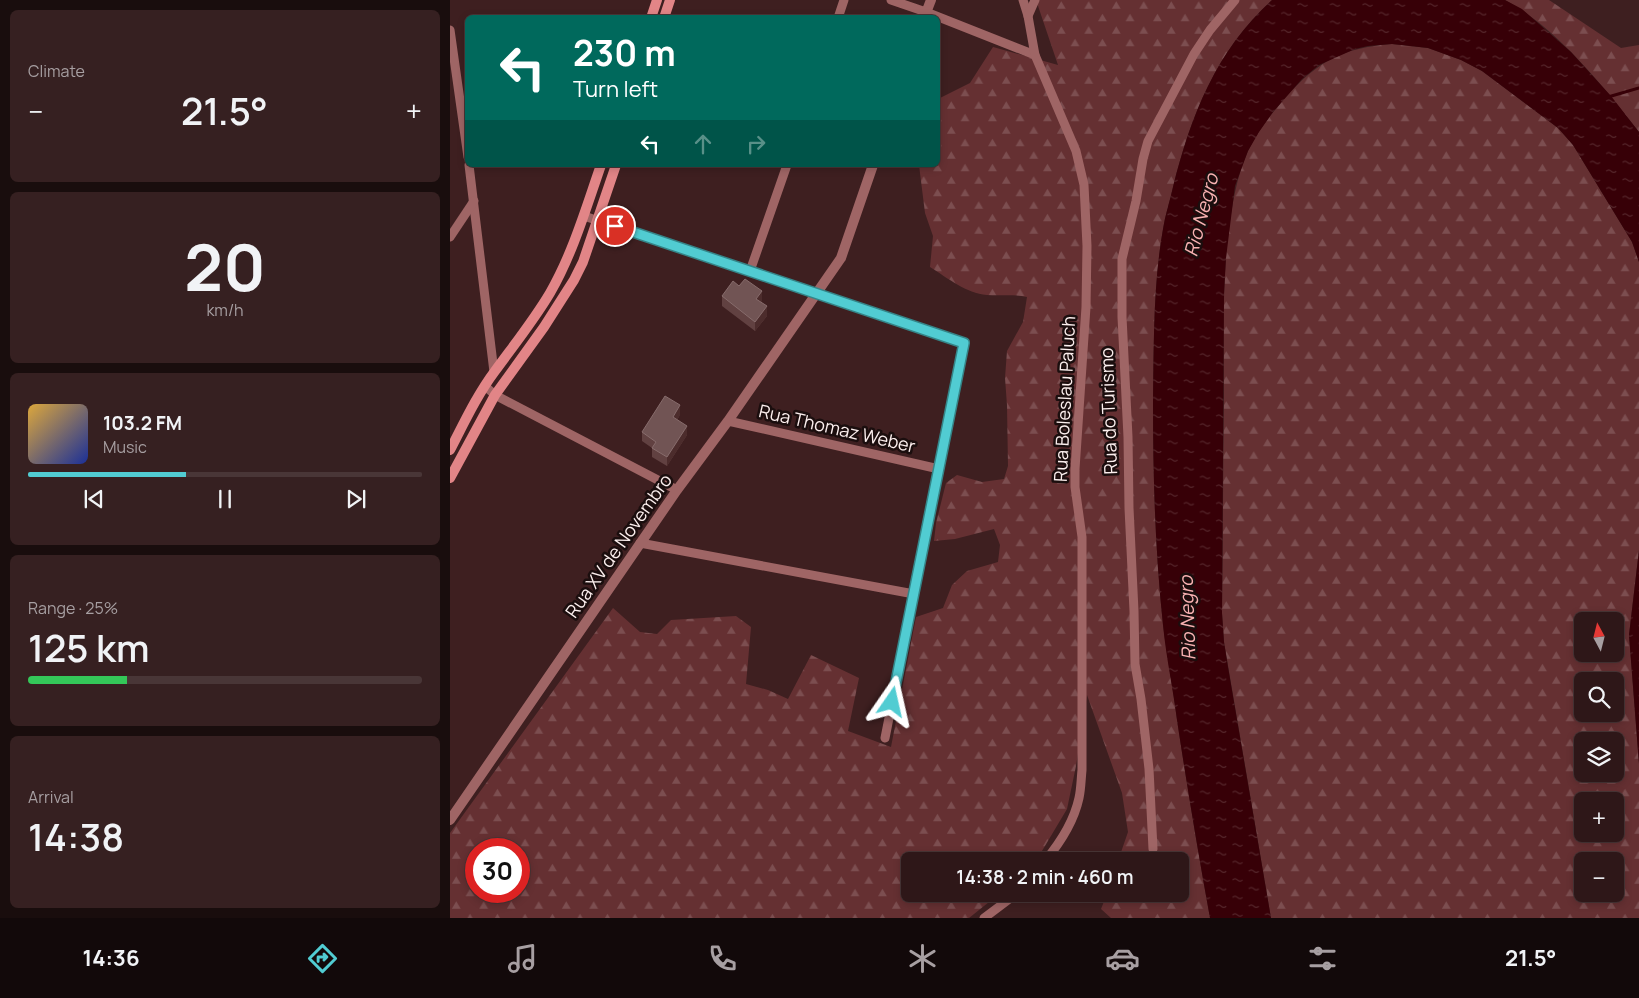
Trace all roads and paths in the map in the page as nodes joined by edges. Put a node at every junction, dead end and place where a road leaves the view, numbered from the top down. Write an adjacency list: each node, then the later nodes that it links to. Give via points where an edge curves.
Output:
1 (657, 0): 9 (main road)
2 (670, 0): 10 (main road)
3 (844, 0): 11 (street)
4 (891, 0): 12 (street)
5 (931, 0): 12 (street)
6 (1023, 0): 13 (street, Rua Boleslau Paluch)
7 (1035, 0): 13 (street)
8 (1235, 0): 41 (street, Rua do Turismo, via 1194,54 1148,141 1122,264 1135,664 1149,769)
9 (652, 15)
10 (665, 15)
11 (839, 15)
12 (925, 15)
13 (1028, 16): 16 (street, Rua Boleslau Paluch)
14 (940, 20): 16 (street)
15 (450, 30): 17 (street)
16 (1035, 55): 42 (street, Rua Boleslau Paluch, via 1076,151 1084,185 1087,246 1075,469 1082,537 1082,770 1079,798 1071,822)
17 (465, 136)
18 (469, 167): 23 (street)
19 (600, 167): 24 (main road)
20 (615, 167): 25 (main road)
21 (786, 167): 27 (street)
22 (872, 167): 28 (street, Rua XV de Novembro, via 841,258)
23 (474, 201): 26 (street); 29 (street)
24 (584, 216): 25 (street); 29 (main road, via 551,292)
25 (598, 220): 27 (street); 31 (main road, via 583,262 561,302)
26 (450, 237)
27 (750, 271): 28 (street)
28 (818, 294): 32 (street, Rua XV de Novembro); 34 (street, via 964,343)
29 (494, 372): 30 (main road)
30 (485, 386): 31 (street); 33 (main road)
31 (495, 395): 35 (main road); 36 (street)
32 (728, 421): 34 (street, Rua Thomaz Weber); 36 (street, Rua XV de Novembro)
33 (450, 450)
34 (938, 469): 38 (street)
35 (450, 478)
36 (677, 490): 37 (street, Rua XV de Novembro)
37 (640, 543): 38 (street); 40 (street, Rua XV de Novembro)
38 (914, 594): 39 (street)
39 (885, 738)
40 (450, 820)
41 (1153, 849)
42 (1052, 852)
43 (1005, 902): 44 (street)
44 (984, 918)

